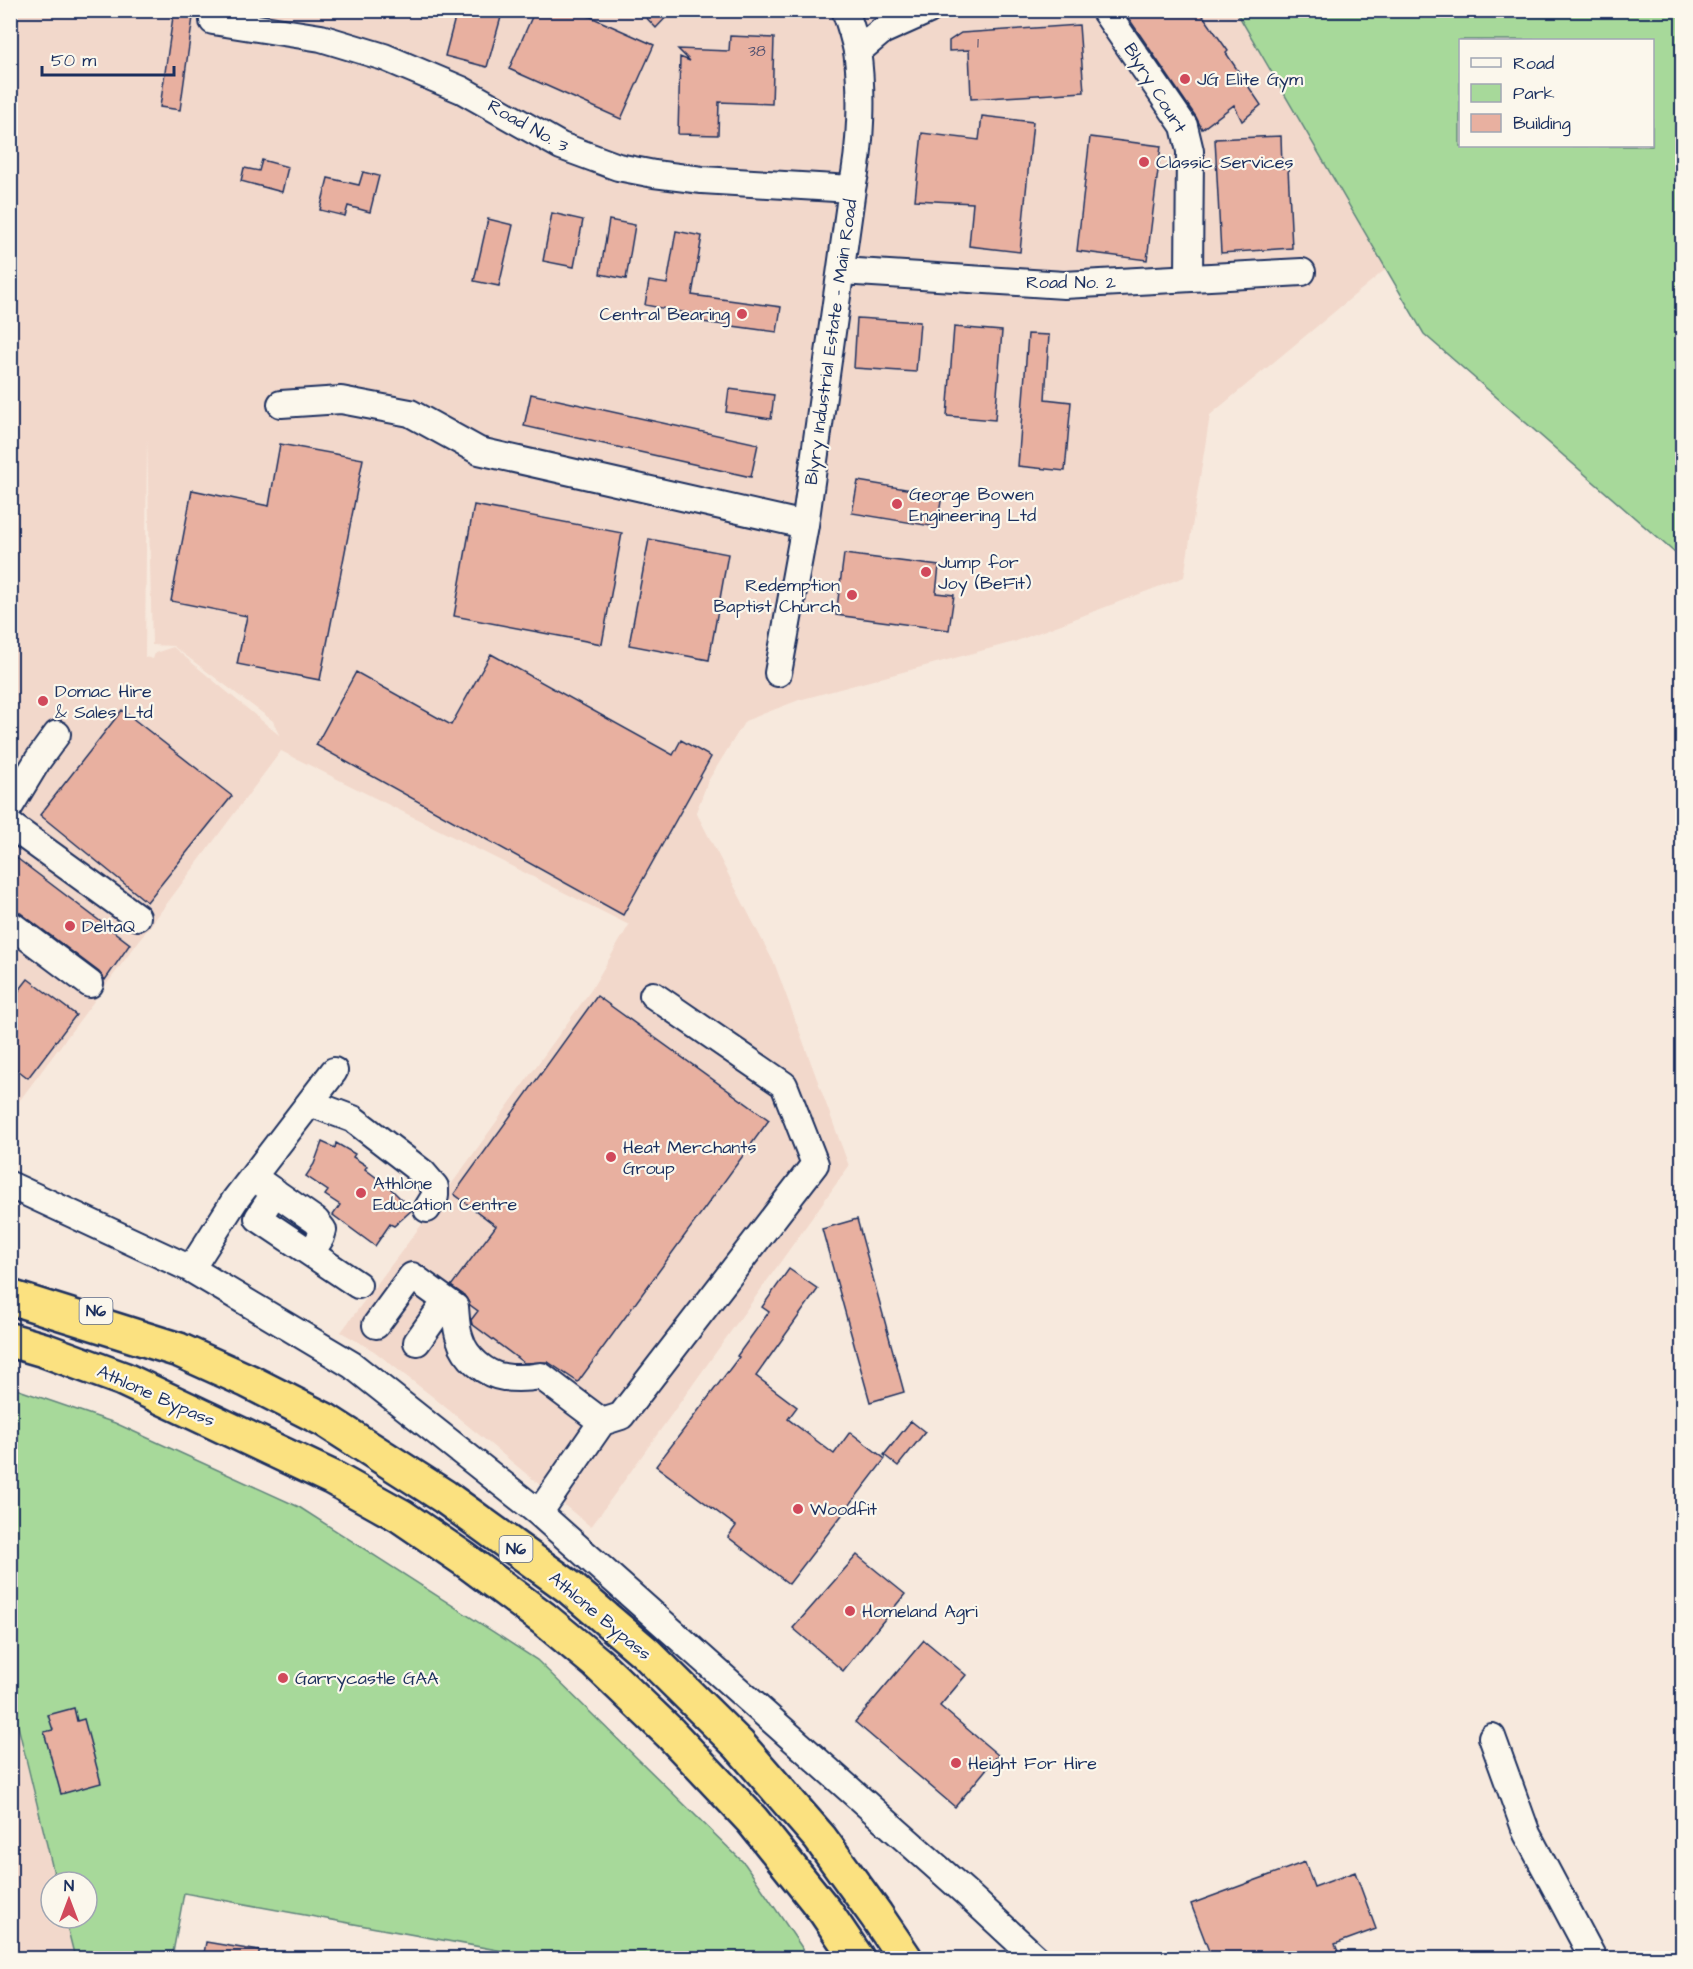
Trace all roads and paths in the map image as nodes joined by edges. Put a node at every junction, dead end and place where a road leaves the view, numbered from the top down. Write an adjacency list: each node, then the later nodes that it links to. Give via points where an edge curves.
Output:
1 (845, 10): 5 (street, Blyry Industrial Estate - Main Road)
2 (929, 10): 5 (street, via 882,31)
3 (1104, 10): 9 (street, Blyry Court, via 1184,126 1191,151)
4 (213, 21): 6 (street, Road No. 3, via 321,38 384,57 462,90 561,146 618,167 702,180)
5 (857, 52): 6 (street, Blyry Industrial Estate - Main Road, via 858,152)
6 (852, 189): 7 (street, Blyry Industrial Estate - Main Road)
7 (841, 271): 9 (street, Road No. 2, via 1064,285); 11 (street, Blyry Industrial Estate - Main Road)
8 (1302, 272): 9 (street, Road No. 2)
9 (1189, 278)
10 (281, 404): 11 (street, via 341,400 410,413 478,451)
11 (805, 525): 12 (street, Blyry Industrial Estate - Main Road)
12 (778, 673)
13 (57, 734): 14 (street)
14 (10, 806)
15 (10, 825): 16 (street)
16 (137, 917)
17 (10, 924): 18 (street)
18 (90, 984)
19 (653, 995): 36 (street, via 784,1085 816,1164 621,1416)
20 (334, 1071): 21 (street)
21 (310, 1103): 22 (street); 24 (street, via 353,1119 423,1173 435,1187)
22 (253, 1177): 25 (street); 27 (street, via 316,1221 323,1230 311,1254)
23 (10, 1185): 25 (street)
24 (428, 1209)
25 (191, 1269): 37 (street, via 352,1365)
26 (10, 1279): 33 (highway, N6, via 91,1309)
27 (358, 1285)
28 (10, 1297): 33 (highway, Athlone Bypass / N6)
29 (446, 1301): 30 (street, via 412,1276); 32 (street); 36 (street, via 455,1307 460,1339 468,1355 480,1366 501,1377 541,1376)
30 (376, 1325)
31 (10, 1340): 35 (highway, Athlone Bypass / N6, via 123,1379)
32 (417, 1342)
33 (179, 1350): 40 (highway, Athlone Bypass / N6, via 325,1420 445,1497 569,1587 646,1653 739,1745 820,1838)
34 (10, 1358): 35 (highway, N6)
35 (196, 1414): 39 (highway, Athlone Bypass / N6, via 331,1477 401,1516 464,1559 597,1663 752,1820 825,1911)
36 (602, 1422): 37 (street)
37 (540, 1513): 41 (street)
38 (1492, 1737): 42 (street, via 1527,1834)
39 (857, 1959)
40 (905, 1959)
41 (1036, 1959)
42 (1593, 1959)

